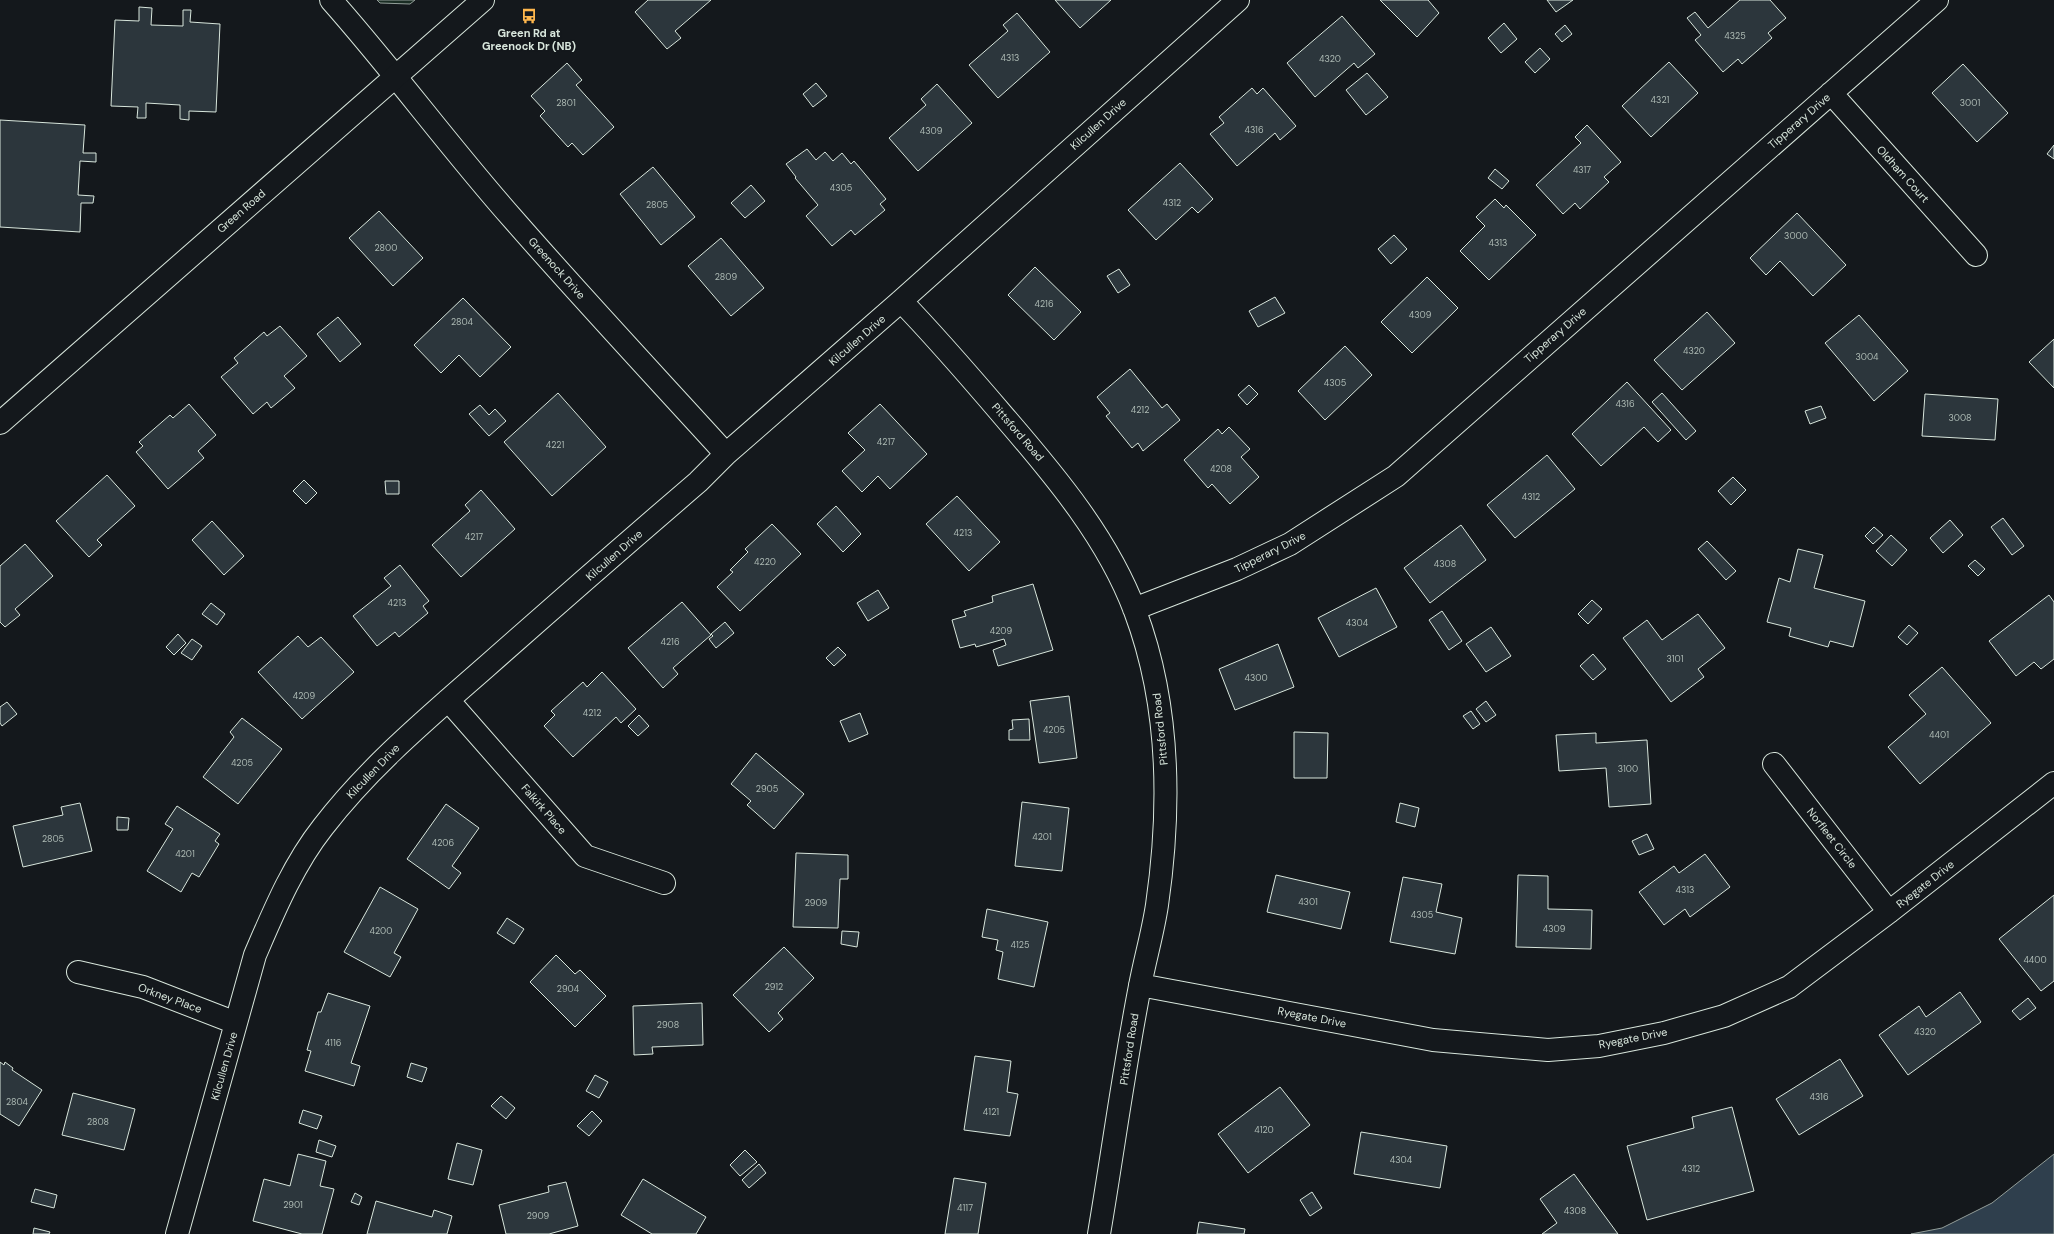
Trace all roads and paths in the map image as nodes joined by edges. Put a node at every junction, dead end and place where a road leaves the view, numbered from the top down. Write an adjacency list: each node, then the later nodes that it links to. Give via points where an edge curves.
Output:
1 (331, 0): 5 (street, Greenock Drive)
2 (483, 0): 5 (street, Green Road)
3 (1238, 0): 8 (street, Kilcullen Drive)
4 (1936, 0): 6 (street, Tipperary Drive)
5 (396, 75): 9 (street, Green Road); 10 (street, Greenock Drive, via 427,118 512,219)
6 (1831, 93): 7 (street, Oldham Court); 11 (street, Tipperary Drive, via 1396,476 1290,544 1237,569)
7 (1976, 255)
8 (901, 301): 10 (street, Kilcullen Drive); 11 (street, Pittsford Road, via 932,332 1043,462 1108,556)
9 (0, 423)
10 (726, 454): 12 (street, Kilcullen Drive, via 698,482)
11 (1134, 609): 18 (street, Pittsford Road, via 1148,651 1159,703 1165,760 1166,811 1157,906)
12 (448, 700): 15 (street, Falkirk Place, via 586,856); 19 (street, Kilcullen Drive, via 368,774 322,828 299,862 273,912 255,955)
13 (1774, 764): 16 (street, Norfleet Circle)
14 (2054, 783): 16 (street, Ryegate Drive)
15 (664, 883)
16 (1889, 912): 18 (street, Ryegate Drive, via 1789,987 1724,1016 1664,1033 1599,1046 1548,1050 1433,1040)
17 (78, 972): 19 (street, Orkney Place, via 143,987)
18 (1140, 985): 21 (street, Pittsford Road)
19 (236, 1023): 20 (street, Kilcullen Drive)
20 (177, 1234)
21 (1099, 1234)

